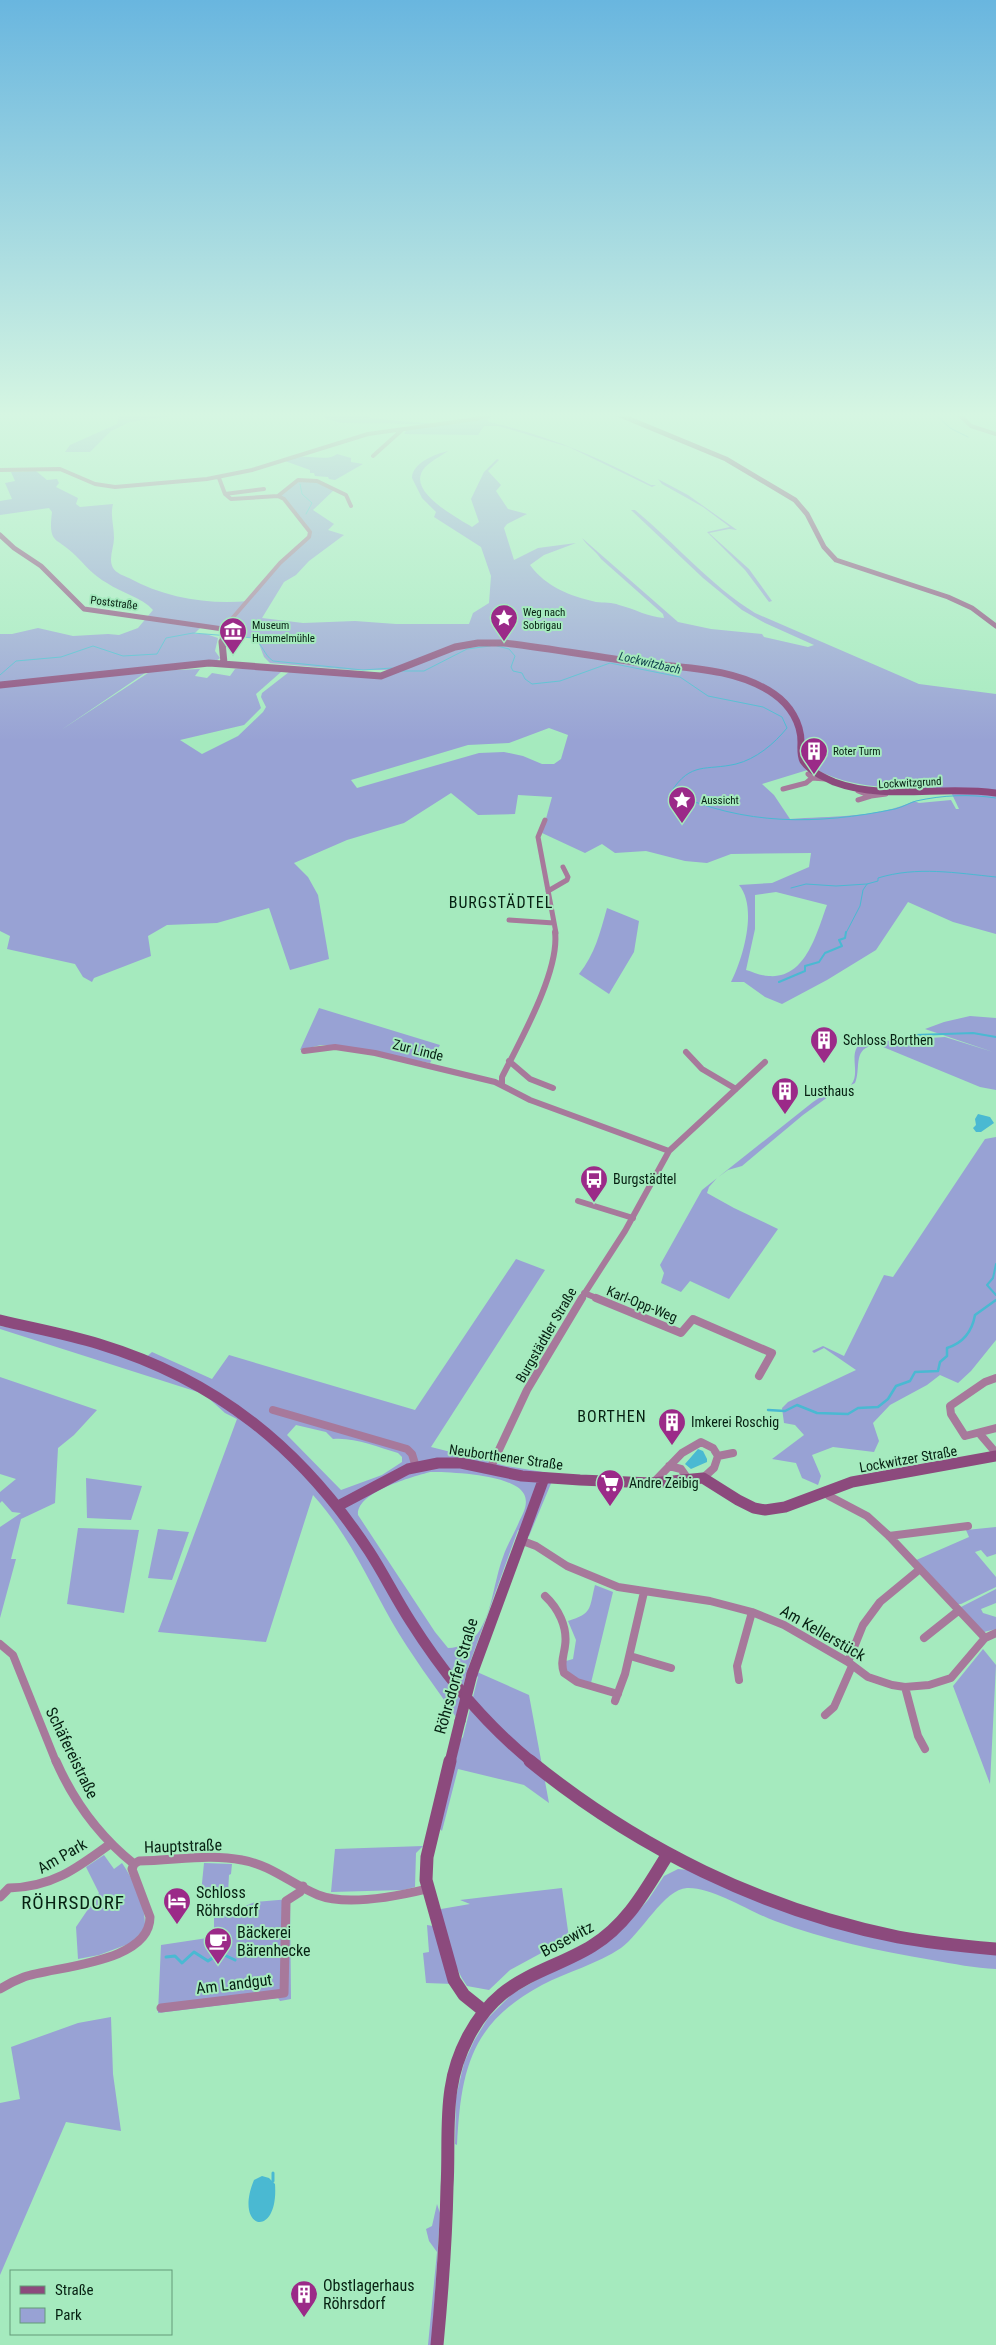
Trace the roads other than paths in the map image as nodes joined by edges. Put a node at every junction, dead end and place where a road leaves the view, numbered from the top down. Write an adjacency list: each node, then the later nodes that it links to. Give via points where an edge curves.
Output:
1 (302, 522): 5 (street, via 310,532 309,537 280,563)
2 (813, 522): 4 (street, via 829,554 836,560 948,597 972,608)
3 (0, 535): 5 (main road, Poststraße, via 41,566 84,609 199,624)
4 (996, 626)
5 (223, 634): 6 (main road)
6 (224, 663): 7 (main road); 8 (main road, via 381,676 455,647 491,642 734,677 768,690 789,708 800,728 802,760)
7 (0, 686)
8 (814, 774): 9 (street, via 806,783); 10 (main road, via 860,788); 12 (street, Lockwitzgrund)
9 (783, 789)
10 (947, 789): 11 (main road); 12 (street, Lockwitzgrund)
11 (996, 793)
12 (871, 796): 13 (street, Lockwitzgrund)
13 (858, 800)
14 (545, 820): 16 (street, via 538,837)
15 (563, 867): 16 (street, via 567,880)
16 (547, 892): 18 (street)
17 (509, 920): 18 (street)
18 (554, 923): 21 (street, via 557,945 553,962)
19 (304, 1051): 23 (street, Zur Linde, via 335,1047 375,1053)
20 (686, 1052): 25 (street, via 702,1069)
21 (509, 1061): 23 (street); 24 (street, via 530,1079)
22 (765, 1062): 25 (street, Burgstädtler Straße)
23 (502, 1084): 26 (street, via 530,1100)
24 (553, 1088)
25 (736, 1089): 26 (street, Burgstädtler Straße)
26 (670, 1151): 28 (street, Burgstädtler Straße)
27 (578, 1201): 28 (street)
28 (633, 1218): 29 (street, Burgstädtler Straße)
29 (584, 1293): 31 (street, Karl-Opp-Weg, via 682,1333 693,1319 772,1353); 41 (street, Burgstädtler Straße, via 527,1390)
30 (0, 1320): 47 (main road, via 110,1347 189,1380 241,1410 274,1436)
31 (759, 1376)
32 (996, 1378): 35 (street, via 984,1382 950,1406 951,1414 965,1436)
33 (273, 1410): 39 (street, via 407,1449)
34 (996, 1428): 35 (street)
35 (979, 1433): 37 (street)
36 (733, 1453): 38 (street)
37 (996, 1455): 46 (main road, Lockwitzer Straße, via 852,1482)
38 (718, 1456): 40 (street, via 713,1448 701,1442 682,1453); 43 (street, via 714,1468)
39 (416, 1466): 41 (main road, Neuborthener Straße, via 450,1462); 47 (main road, Neuborthener Straße)
40 (669, 1466): 44 (street, via 681,1469); 45 (street)
41 (490, 1469): 42 (main road, Neuborthener Straße)
42 (544, 1478): 45 (main road, Neuborthener Straße); 50 (main road, Röhrsdorfer Straße)
43 (703, 1478): 44 (main road); 46 (main road, Lockwitzer Straße, via 754,1508 765,1510 785,1507)
44 (688, 1479): 45 (street)
45 (652, 1484)
46 (825, 1491): 49 (street, via 867,1516)
47 (338, 1506): 68 (street, via 423,1641 483,1715 526,1757 569,1792)
48 (968, 1526): 49 (street)
49 (889, 1536): 51 (street)
50 (520, 1540): 52 (street, Am Kellerstück, via 598,1579); 71 (main road, Röhrsdorfer Straße, bridge, via 472,1674 427,1857)
51 (920, 1569): 54 (street); 61 (street, via 880,1602 863,1625)
52 (644, 1592): 55 (street, Am Kellerstück, via 710,1600); 60 (street)
53 (545, 1596): 60 (street, via 564,1625 566,1637 561,1665 574,1680 616,1698)
54 (958, 1611): 57 (street); 58 (street)
55 (752, 1612): 61 (street, Am Kellerstück, via 784,1625); 63 (street, via 737,1666)
56 (996, 1633): 58 (street)
57 (924, 1638)
58 (985, 1638): 64 (street, Am Kellerstück, via 951,1678 929,1685)
59 (0, 1644): 67 (street, Schäfereistraße, via 13,1655 48,1743 79,1803)
60 (630, 1656): 62 (street)
61 (850, 1664): 64 (street, Am Kellerstück, via 868,1677); 65 (street, via 834,1707)
62 (671, 1668)
63 (740, 1680)
64 (905, 1687): 66 (street, via 918,1736)
65 (825, 1715)
66 (926, 1749)
67 (110, 1844): 69 (street, Schäfereistraße); 72 (street, Am Park, via 52,1882 28,1889 9,1888)
68 (668, 1854): 73 (main road, via 787,1907 835,1922 940,1944); 76 (main road, Bosewitz, via 642,1897 610,1934 584,1951 530,1975)
69 (134, 1864): 70 (street, Hauptstraße, via 139,1861 238,1859 262,1865); 74 (street, Hauptstraße, via 132,1869 149,1912 150,1923 145,1937 117,1954 24,1977)
70 (303, 1886): 71 (street, Hauptstraße, via 319,1896 336,1898 403,1894); 75 (street, Am Landgut, via 300,1892 286,1901 284,1993)
71 (427, 1889): 76 (main road, Röhrsdorfer Straße, via 454,1980 464,1995)
72 (0, 1897)
73 (996, 1949)
74 (0, 1988)
75 (161, 2008)
76 (484, 2011): 77 (main road, Bosewitz, via 467,2035 451,2088 445,2254)
77 (437, 2345)

